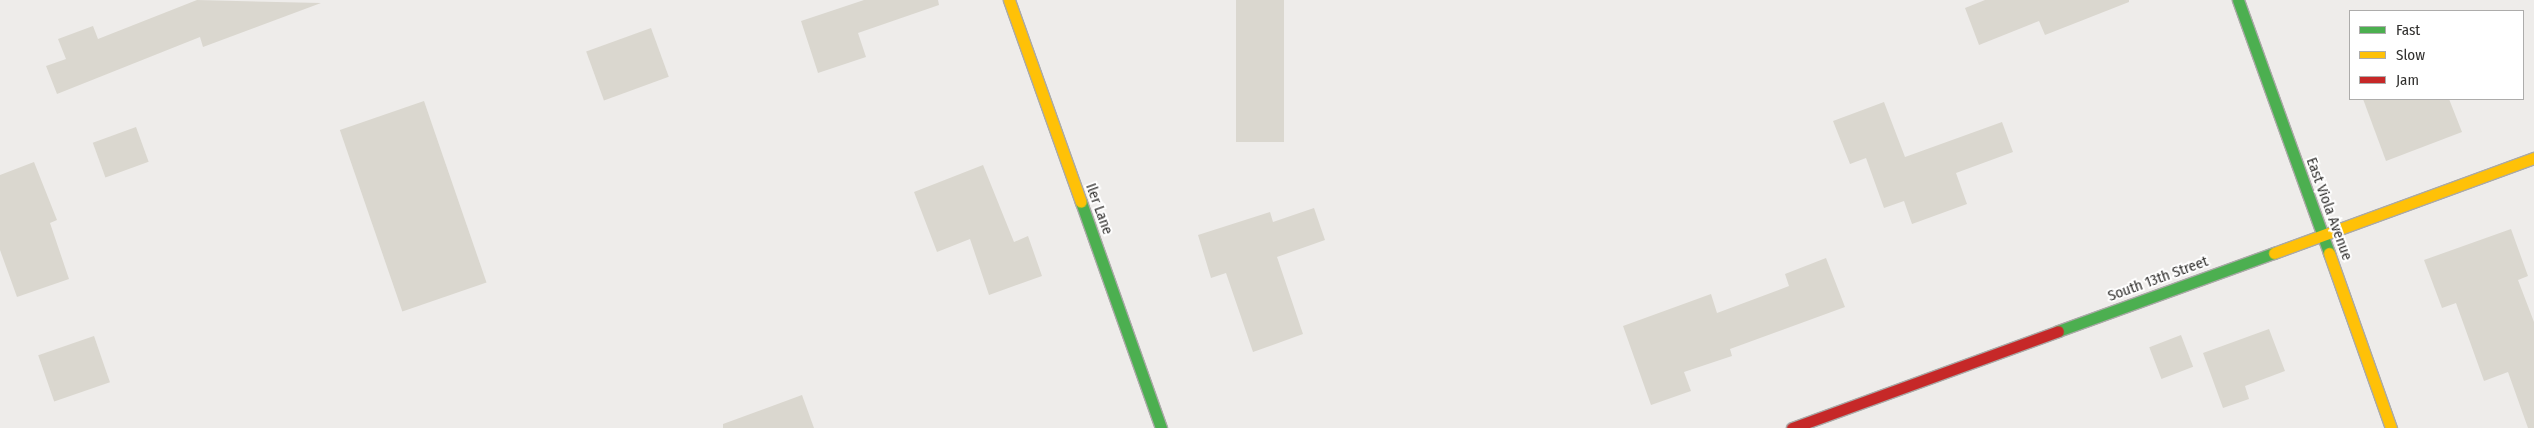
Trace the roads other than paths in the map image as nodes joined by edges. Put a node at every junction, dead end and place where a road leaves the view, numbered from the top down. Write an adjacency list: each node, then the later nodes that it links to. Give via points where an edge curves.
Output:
1 (1009, 0): 5 (street, Iler Lane)
2 (2238, 0): 4 (street, East Viola Avenue)
3 (2534, 158): 4 (street, South 13th Street)
4 (2322, 235): 6 (street, South 13th Street); 7 (street, East Viola Avenue)
5 (1161, 428)
6 (1792, 428)
7 (2391, 428)

